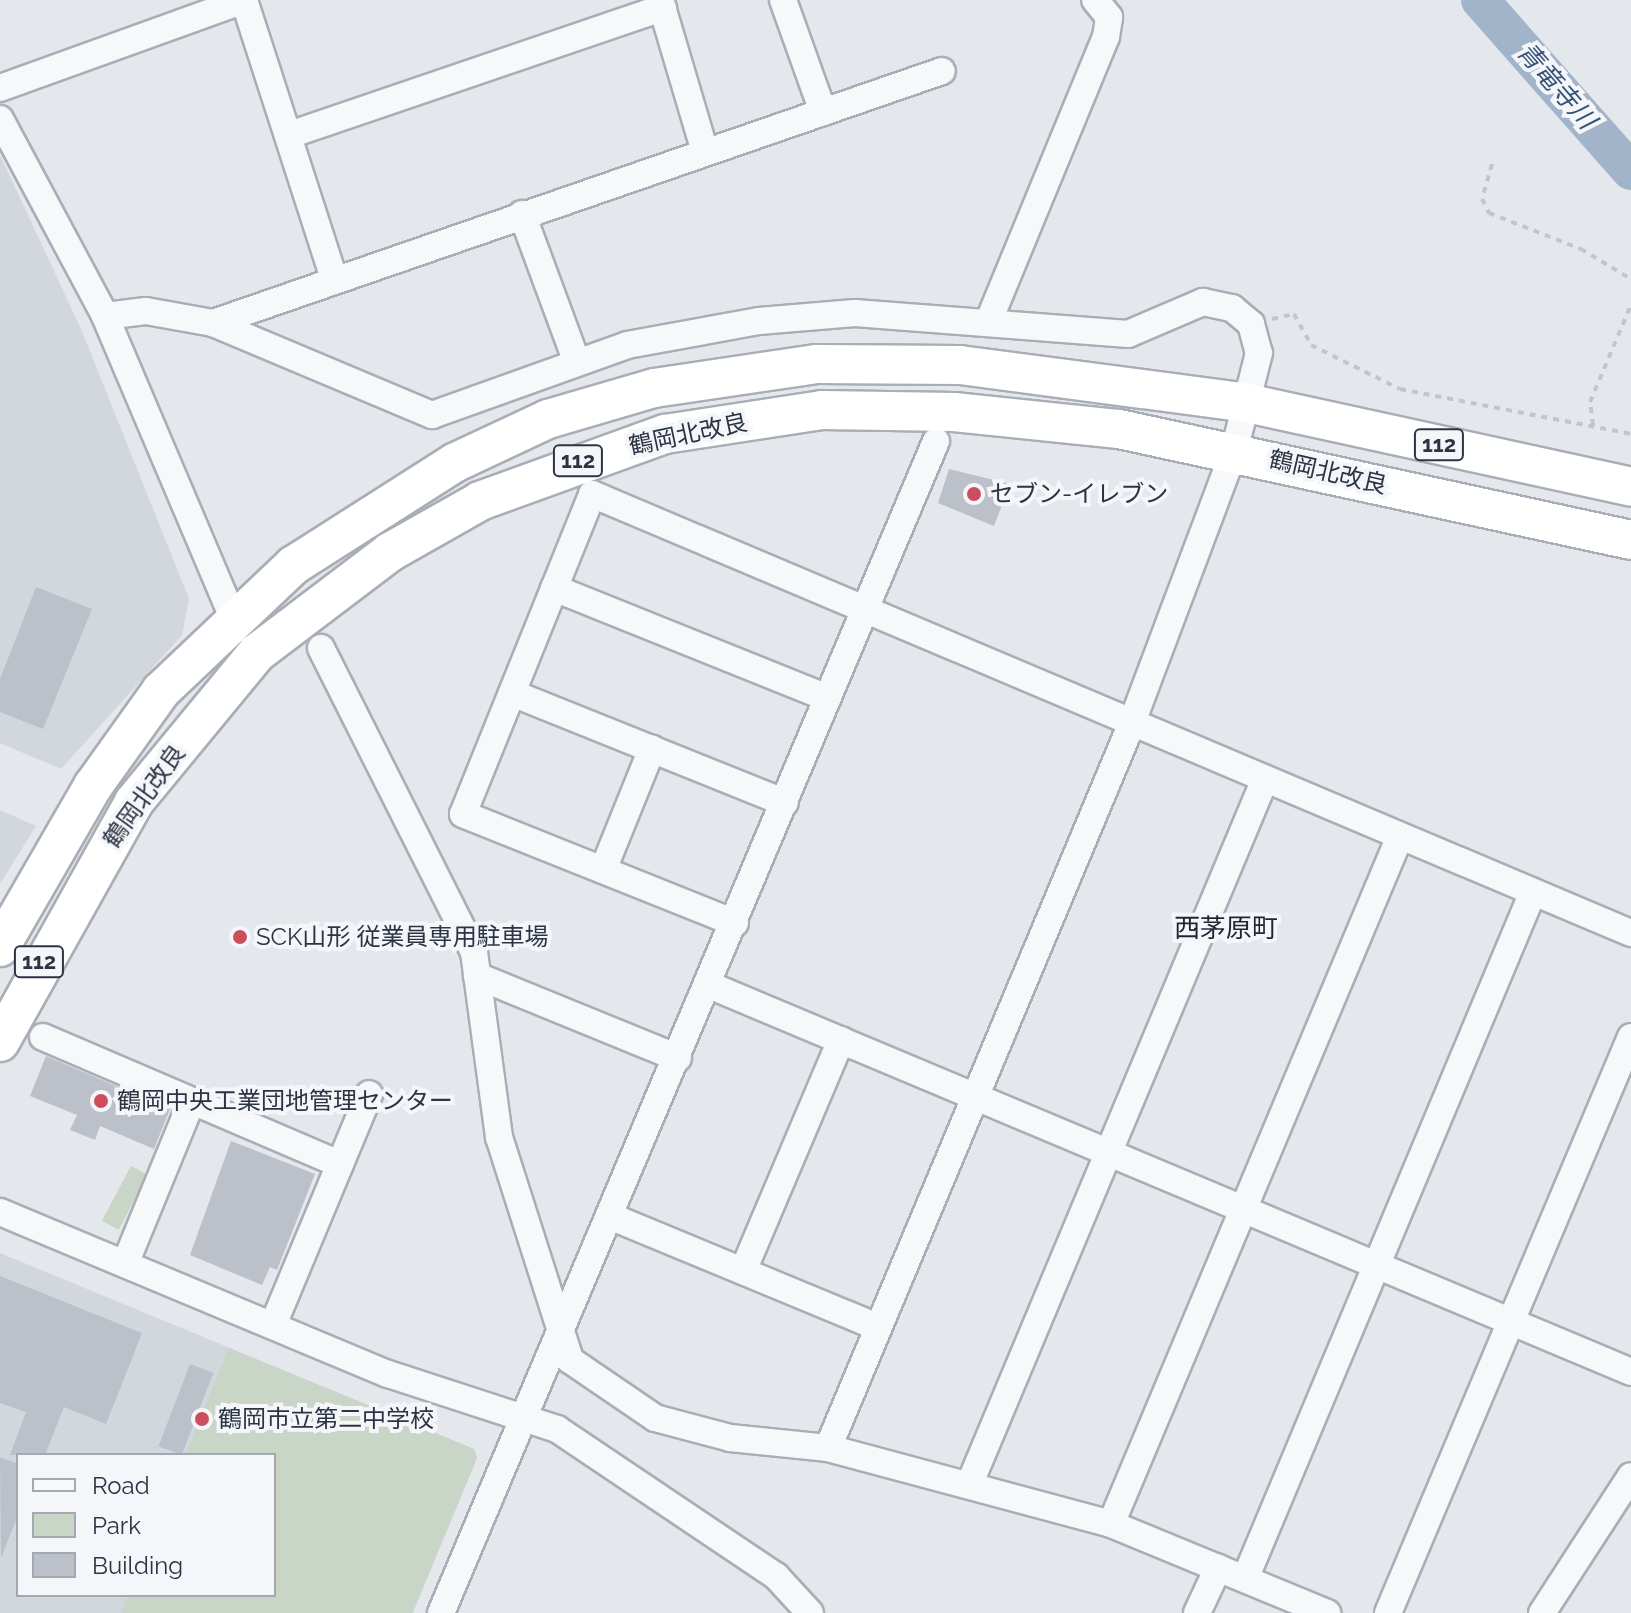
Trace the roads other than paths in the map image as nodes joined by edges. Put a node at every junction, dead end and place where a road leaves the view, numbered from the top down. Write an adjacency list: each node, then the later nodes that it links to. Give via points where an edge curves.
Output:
1 (783, 0): 7 (street)
2 (1095, 0): 14 (street, via 1109,17 1106,37)
3 (662, 4): 9 (street); 10 (street)
4 (197, 8): 6 (street); 9 (street, via 244,0)
5 (942, 71): 7 (street)
6 (0, 88)
7 (823, 112): 10 (street)
8 (0, 119): 13 (street)
9 (289, 135): 12 (street)
10 (704, 149): 11 (street)
11 (522, 214): 12 (street); 16 (street)
12 (335, 281): 15 (street)
13 (105, 316): 15 (street, via 146,311); 24 (street)
14 (990, 318): 16 (street, via 855,313 759,321 684,330); 17 (street, via 1128,334 1203,302 1232,308 1251,324 1259,353)
15 (213, 323): 16 (street, via 432,415)
16 (576, 360)
17 (1247, 403): 19 (street); 20 (highway, 鶴岡北改良 / 112); 24 (highway, 鶴岡北改良 / 112, via 960,365 817,364 654,388 548,419 454,463 294,565)
18 (936, 441): 23 (street)
19 (1234, 451): 21 (highway, 鶴岡北改良 / 112); 28 (street); 43 (highway, 鶴岡北改良 / 112, via 1119,429 954,412 822,410 665,434 480,501 390,552 257,653 134,802)
20 (1631, 487)
21 (1631, 540)
22 (554, 588): 23 (street, via 592,494); 26 (street); 27 (street)
23 (865, 611): 27 (street); 28 (street)
24 (233, 618): 37 (highway, 鶴岡北改良 / 112, via 161,691 93,786)
25 (321, 648): 38 (street, via 474,952)
26 (512, 693): 29 (street); 33 (street, via 463,814)
27 (828, 698): 31 (street)
28 (1132, 723): 30 (street); 46 (street)
29 (652, 749): 31 (street); 33 (street)
30 (1265, 779): 32 (street); 48 (street)
31 (785, 803): 35 (street)
32 (1400, 836): 34 (street); 50 (street)
33 (603, 870): 35 (street)
34 (1533, 892): 36 (street); 54 (street)
35 (735, 923): 39 (street)
36 (1631, 933)
37 (0, 947)
38 (477, 976): 44 (street); 59 (street, via 499,1137)
39 (709, 985): 42 (street); 44 (street)
40 (43, 1037): 47 (street)
41 (1631, 1037): 56 (street)
42 (841, 1040): 46 (street); 55 (street)
43 (0, 1042)
44 (678, 1058): 52 (street)
45 (369, 1094): 49 (street)
46 (975, 1097): 48 (street); 58 (street)
47 (192, 1101): 49 (street); 53 (street)
48 (1108, 1153): 50 (street); 64 (street)
49 (340, 1164): 57 (street)
50 (1243, 1209): 54 (street); 65 (street)
51 (0, 1212): 53 (street)
52 (612, 1217): 55 (street); 59 (street)
53 (125, 1264): 57 (street)
54 (1377, 1265): 56 (street); 67 (street)
55 (743, 1271): 58 (street)
56 (1509, 1321): 60 (street); 72 (street)
57 (273, 1325): 61 (street, via 388,1374)
58 (878, 1327): 62 (street)
59 (561, 1339): 61 (street); 62 (street, via 570,1360 655,1418 730,1438)
60 (1631, 1372)
61 (524, 1416): 68 (street); 69 (street, via 557,1429 776,1576)
62 (828, 1448): 64 (street)
63 (1631, 1476): 73 (street)
64 (970, 1483): 65 (street)
65 (1111, 1524): 66 (street)
66 (1218, 1568): 67 (street); 70 (street)
67 (1245, 1579): 71 (street)
68 (441, 1613)
69 (810, 1613)
70 (1197, 1613)
71 (1327, 1613)
72 (1388, 1613)
73 (1542, 1613)

